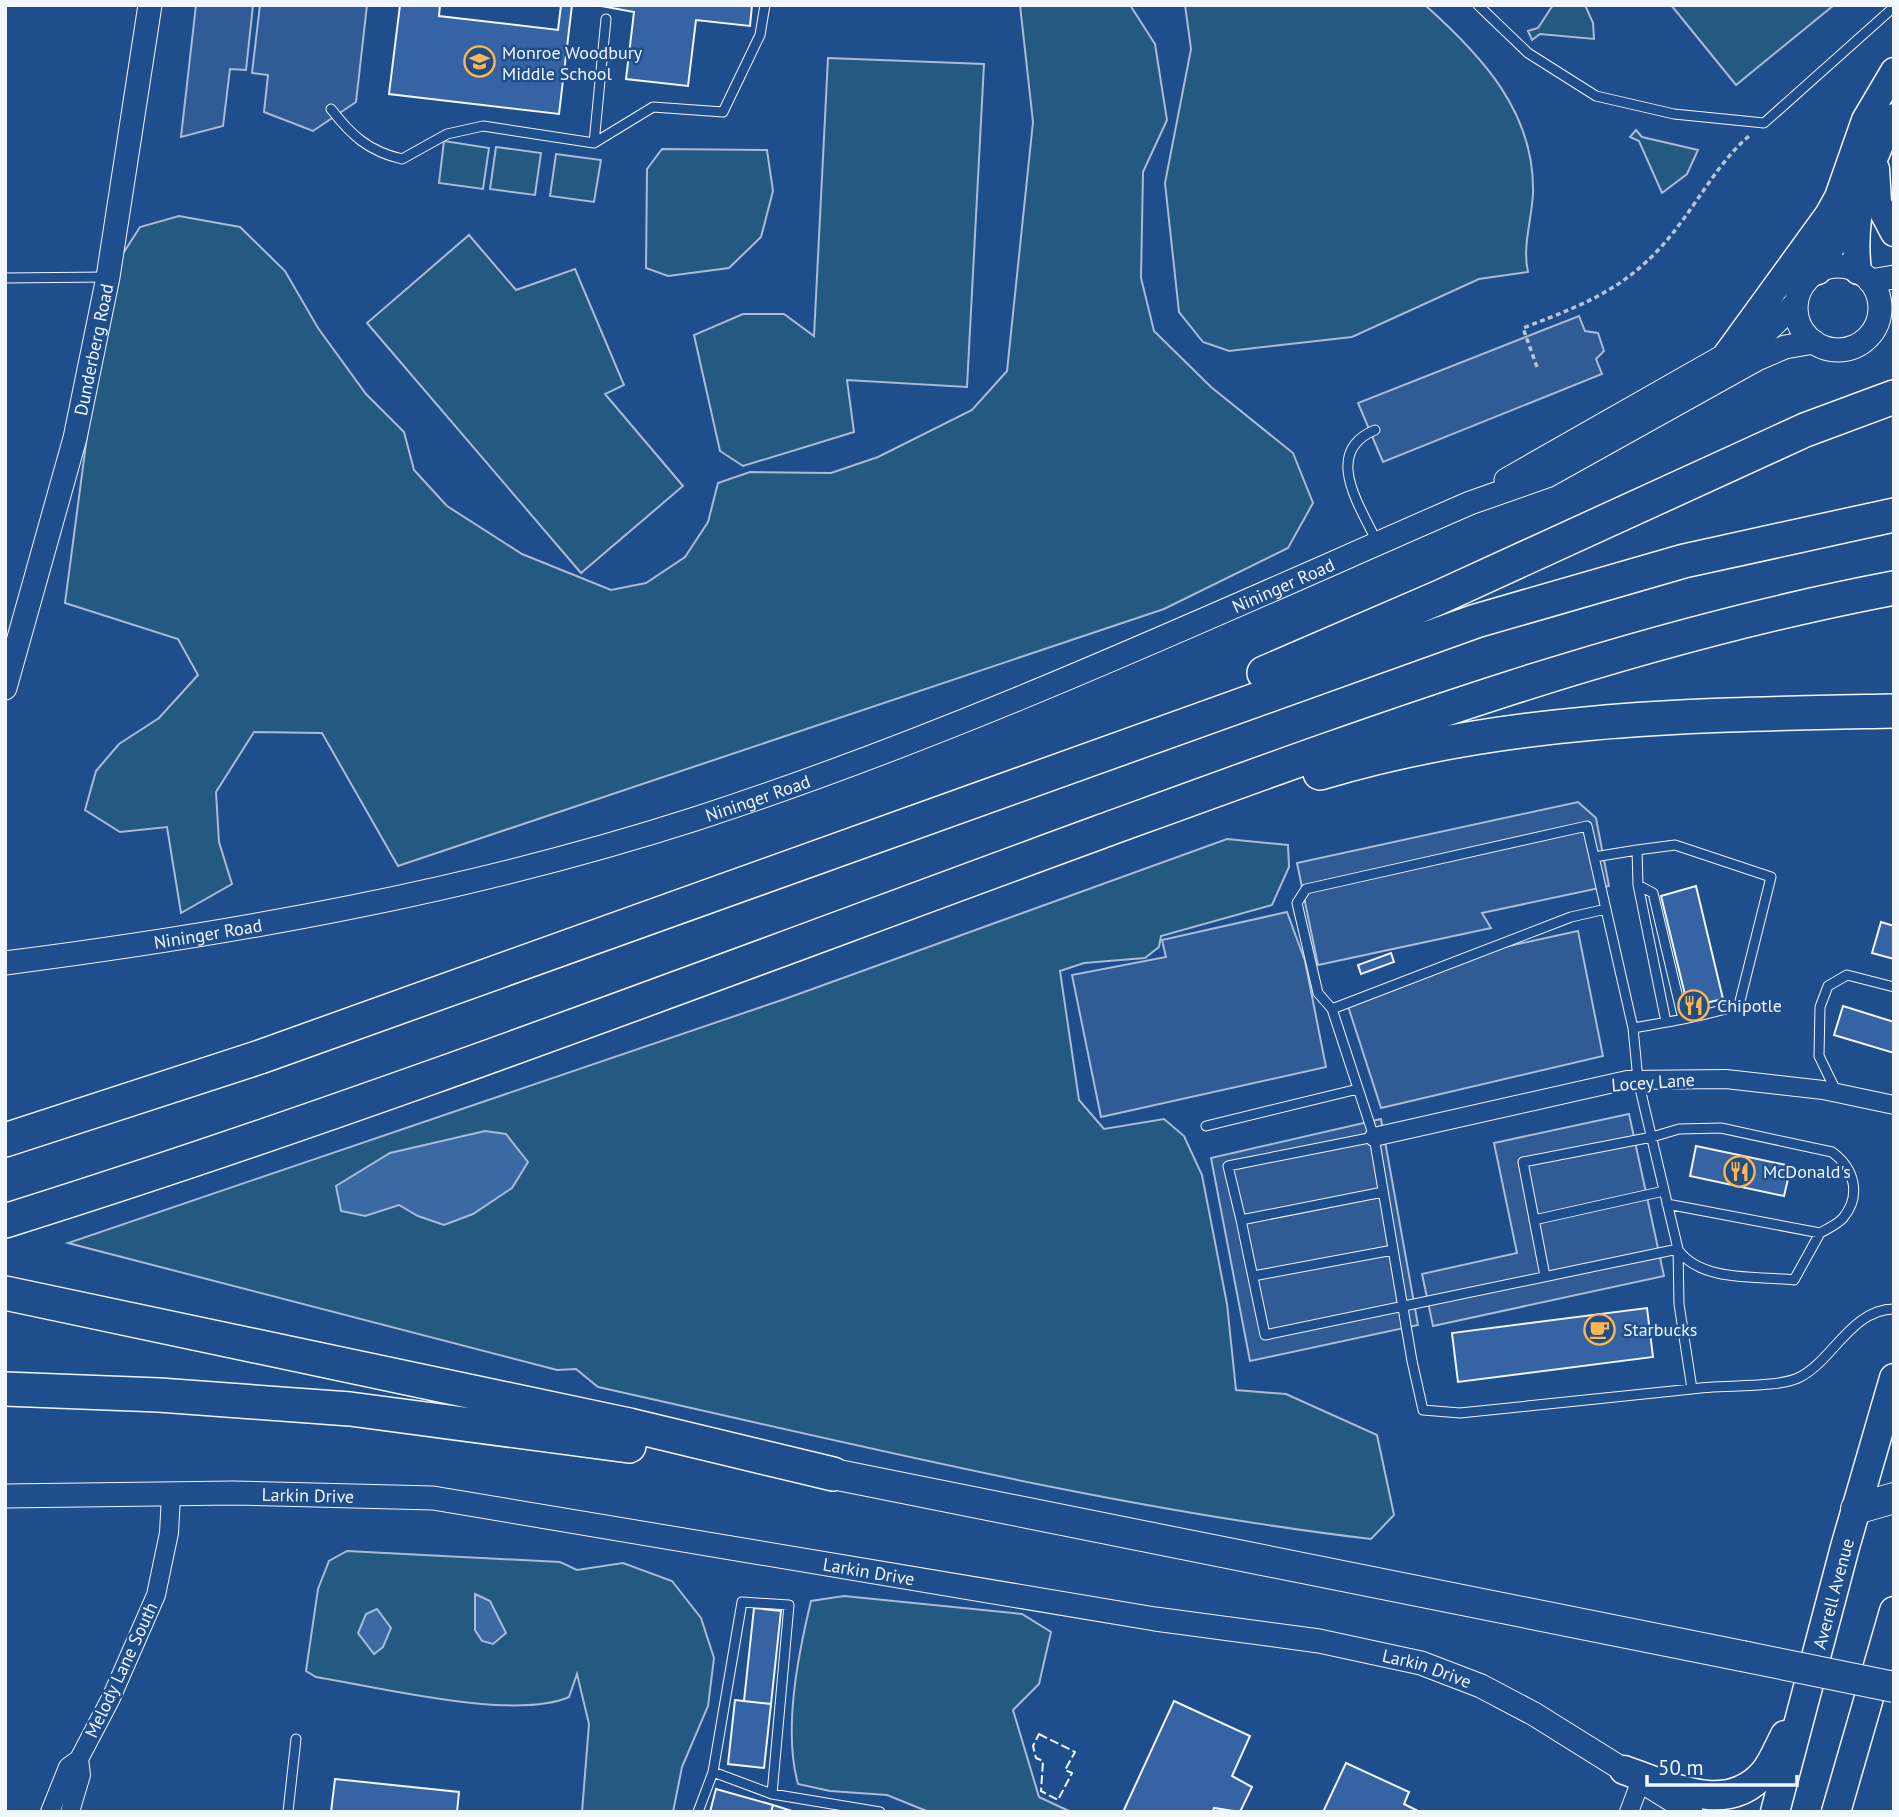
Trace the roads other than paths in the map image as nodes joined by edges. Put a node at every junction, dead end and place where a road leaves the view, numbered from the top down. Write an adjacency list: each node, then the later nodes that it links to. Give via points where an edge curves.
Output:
1 (150, 5): 15 (street, Dunderberg Road)
2 (765, 5): 9 (lane, via 760,35 723,112 653,107)
3 (1478, 5): 4 (lane, via 1528,53 1596,96 1674,114 1764,123)
4 (1894, 7)
5 (606, 19): 9 (lane)
6 (1894, 71): 11 (main road, via 1865,120)
7 (331, 108): 9 (lane, via 352,136 402,159 447,134 483,126)
8 (1894, 117): 10 (main road)
9 (594, 143)
10 (1877, 153): 12 (main road, via 1878,203); 14 (main road, via 1858,207 1855,234)
11 (1843, 181): 13 (main road, via 1834,242); 21 (main road, via 1821,226)
12 (1894, 233)
13 (1818, 271): 14 (street, via 1842,267); 18 (street, via 1805,282)
14 (1864, 276): 16 (street); 19 (street)
15 (107, 277): 17 (lane); 28 (street, Dunderberg Road, via 75,438)
16 (1894, 277)
17 (5, 278)
18 (1795, 304): 20 (street, via 1799,322); 21 (street, Nininger Road, via 1774,327)
19 (1886, 309): 20 (street, via 1857,346 1838,351)
20 (1814, 342): 24 (street, Nininger Road, via 1767,354 1559,469)
21 (1727, 354): 24 (street, Nininger Road)
22 (1894, 397): 30 (highway, via 1805,430 1440,597 1176,709)
23 (1375, 430): 26 (lane, via 1349,450 1346,466)
24 (1470, 503): 26 (street, Nininger Road)
25 (1894, 515): 30 (highway, via 1741,547 1544,600)
26 (1378, 543): 36 (street, Nininger Road, via 888,751 691,820 506,871 347,908)
27 (1894, 588): 33 (highway, via 1717,628 1539,677)
28 (5, 688)
29 (1894, 711): 33 (highway, via 1666,716 1451,742 1341,767 1190,818)
30 (1056, 771): 49 (highway, via 273,1052)
31 (1637, 850): 32 (lane); 34 (lane); 39 (lane, via 1675,845 1771,877 1739,1005)
32 (1594, 857): 35 (lane); 38 (lane, via 1587,827 1306,889 1297,903 1318,993)
33 (999, 869): 55 (highway, via 378,1096)
34 (1638, 885): 39 (lane, via 1653,893); 40 (lane)
35 (1606, 909): 38 (lane, via 1571,917); 41 (lane)
36 (5, 963)
37 (1894, 987): 44 (lane, via 1847,975 1828,986 1820,1007 1819,1056)
38 (1332, 1009): 43 (lane)
39 (1683, 1019): 40 (lane)
40 (1666, 1022): 41 (lane)
41 (1633, 1028): 42 (lane)
42 (1638, 1080): 44 (street, Locey Lane, via 1726,1079); 47 (lane); 48 (street, Locey Lane)
43 (1358, 1089): 46 (lane); 48 (lane)
44 (1837, 1093): 45 (street, Locey Lane)
45 (1894, 1105)
46 (1206, 1126)
47 (1652, 1137): 50 (lane); 54 (lane, via 1522,1162); 56 (lane, via 1679,1129 1721,1128 1832,1152 1846,1162 1854,1179 1853,1200 1842,1219)
48 (1374, 1138): 51 (lane); 53 (lane, via 1228,1166)
49 (5, 1140)
50 (1664, 1191): 52 (lane); 54 (lane)
51 (1383, 1192): 53 (lane); 58 (lane)
52 (1667, 1204): 56 (lane); 57 (lane)
53 (1241, 1220): 59 (lane)
54 (1534, 1220): 60 (lane)
55 (5, 1221)
56 (1820, 1233): 57 (lane, via 1794,1280 1709,1271 1688,1262)
57 (1678, 1249): 60 (lane); 66 (lane, via 1679,1304)
58 (1393, 1250): 59 (lane); 62 (lane)
59 (1253, 1276): 62 (lane, via 1265,1335)
60 (1545, 1276): 62 (lane)
61 (8, 1294): 67 (highway, via 629,1425)
62 (1402, 1304): 66 (lane, via 1423,1410 1460,1413)
63 (1894, 1310): 66 (lane, via 1881,1309 1849,1331 1800,1377)
64 (1894, 1378): 71 (main road, Averell Avenue)
65 (5, 1389): 67 (highway, via 351,1409)
66 (1692, 1389)
67 (833, 1474): 74 (highway, bridge)
68 (171, 1495): 69 (street, Larkin Drive); 76 (street, Melody Lane South, via 169,1533 156,1595); 78 (street, Larkin Drive, via 433,1498 1155,1619 1319,1640 1461,1677 1507,1699)
69 (5, 1496)
70 (1894, 1498): 71 (highway)
71 (1856, 1509): 73 (main road, Averell Avenue)
72 (1894, 1611): 88 (main road)
73 (1810, 1686): 78 (main road, via 1768,1768 1738,1793 1703,1797); 87 (main road, Averell Avenue)
74 (1894, 1687)
75 (296, 1739): 82 (lane)
76 (79, 1759): 80 (street, Melody Lane South, via 68,1767); 81 (street, Melody Lane South, via 81,1775)
77 (713, 1772): 79 (lane); 79 (lane, via 742,1602 789,1605); 83 (lane)
78 (1632, 1775): 85 (street); 86 (street, Larkin Drive)
79 (772, 1794): 84 (lane)
80 (50, 1812)
81 (70, 1812)
82 (288, 1812)
83 (698, 1812)
84 (880, 1812)
85 (1629, 1812)
86 (1691, 1812)
87 (1775, 1812)
88 (1836, 1812)

